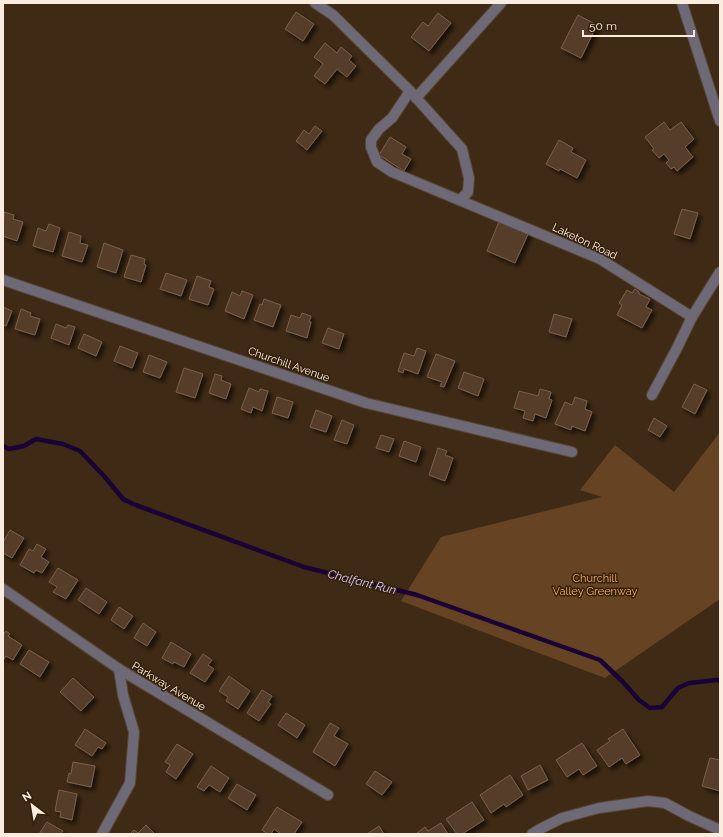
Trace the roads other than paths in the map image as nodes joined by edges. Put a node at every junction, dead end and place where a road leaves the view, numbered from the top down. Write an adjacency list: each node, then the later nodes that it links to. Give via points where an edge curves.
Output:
1 (315, 3): 4 (street, via 333,15)
2 (501, 3): 4 (street)
3 (682, 3): 5 (street)
4 (413, 94): 6 (street, via 462,149 469,178 468,192); 6 (street, Laketon Road, via 371,140 377,162 392,172)
5 (720, 121)
6 (460, 200): 9 (street, Laketon Road, via 600,259)
7 (720, 272): 9 (street)
8 (3, 280): 11 (street, Churchill Avenue, via 366,403)
9 (692, 317): 10 (street)
10 (652, 395)
11 (572, 452)
12 (3, 589): 13 (street, Parkway Avenue)
13 (119, 669): 14 (street, Parkway Avenue); 16 (street, via 123,695 134,732 130,783)
14 (328, 795)
15 (720, 830): 17 (street, via 665,803 648,801 598,808 562,818)
16 (102, 834)
17 (532, 834)

